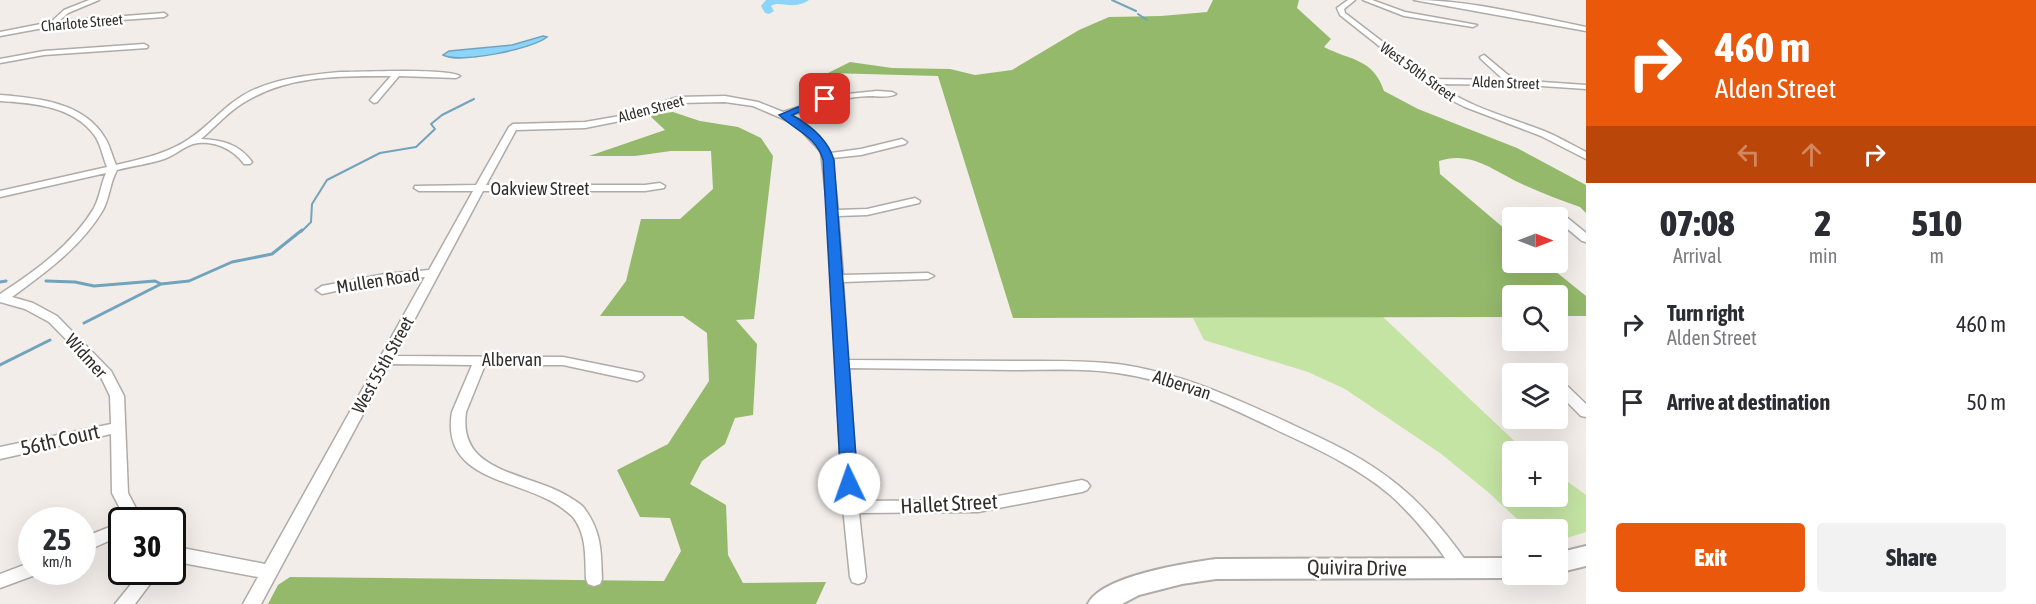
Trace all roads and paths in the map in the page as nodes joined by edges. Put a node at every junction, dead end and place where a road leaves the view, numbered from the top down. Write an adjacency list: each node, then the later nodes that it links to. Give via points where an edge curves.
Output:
1 (96, 0): 6 (street, via 66,12)
2 (1352, 0): 15 (street, West 50th Street, via 1340,8 1342,14)
3 (1366, 0): 7 (street, via 1404,14)
4 (1417, 0): 8 (street)
5 (164, 15): 6 (street, Charlote Street)
6 (54, 24): 9 (street, Charlote Street)
7 (1473, 25)
8 (1586, 29)
9 (0, 34)
10 (144, 46): 12 (street, via 32,54)
11 (1484, 57): 16 (street)
12 (0, 61)
13 (397, 74): 14 (street); 20 (street); 23 (street, via 295,79 238,102)
14 (456, 76)
15 (1427, 81): 16 (street, Alden Street); 26 (street, West 50th Street, via 1457,101 1544,134)
16 (1511, 82): 17 (street, Alden Street)
17 (1585, 88)
18 (892, 94): 21 (street, via 844,95)
19 (0, 98): 28 (street, via 38,102 84,119 99,135)
20 (374, 100)
21 (784, 115): 22 (street, Alden Street, via 755,104 699,98 585,125); 25 (street, Alden Street, via 814,136)
22 (513, 127): 31 (street, West 55th Street)
23 (193, 141): 27 (street, via 225,145 243,154); 28 (street, via 161,157)
24 (902, 142): 25 (street, via 861,153)
25 (827, 156): 34 (street)
26 (1586, 156)
27 (247, 162)
28 (113, 169): 32 (street); 41 (street, via 100,206 86,229 51,262)
29 (660, 186): 31 (street, Oakview Street)
30 (419, 188): 31 (street, Oakview Street)
31 (479, 189): 37 (street, West 55th Street)
32 (0, 194)
33 (915, 201): 34 (street, via 875,211)
34 (833, 213): 39 (street)
35 (1568, 224): 36 (street)
36 (1586, 239)
37 (433, 273): 40 (street, Mullen Road, via 385,277); 42 (street, West 55th Street)
38 (928, 276): 39 (street)
39 (837, 279): 44 (street)
40 (322, 290)
41 (1, 298): 48 (street, Widmer, via 29,306 53,319 104,372 117,396)
42 (386, 360): 43 (street, Albervan); 58 (street, West 55th Street)
43 (481, 360): 45 (street, Albervan, via 563,361); 61 (street, via 459,412 458,436 463,448 478,466 550,492 573,506 588,526 595,545)
44 (842, 364): 52 (street); 57 (street, Albervan, via 1094,366 1170,379 1238,405 1348,459 1409,503)
45 (637, 376)
46 (1568, 395): 47 (street)
47 (1586, 412)
48 (119, 427): 49 (street, 56th Court); 51 (street, Widmer, via 120,493)
49 (0, 453)
50 (1082, 486): 52 (street, Hallet Street, via 978,506)
51 (127, 507)
52 (851, 507): 60 (street)
53 (1586, 556): 55 (main road)
54 (186, 557): 58 (street)
55 (1568, 560)
56 (1502, 568): 57 (main road, Quivira Drive)
57 (1462, 569): 66 (main road, Quivira Drive, via 1271,567 1201,571 1134,586)
58 (270, 572): 65 (street, West 55th Street)
59 (18, 574): 62 (street)
60 (858, 577)
61 (594, 579)
62 (0, 580)
63 (140, 585): 64 (street)
64 (124, 604)
65 (252, 604)
66 (1100, 604)

